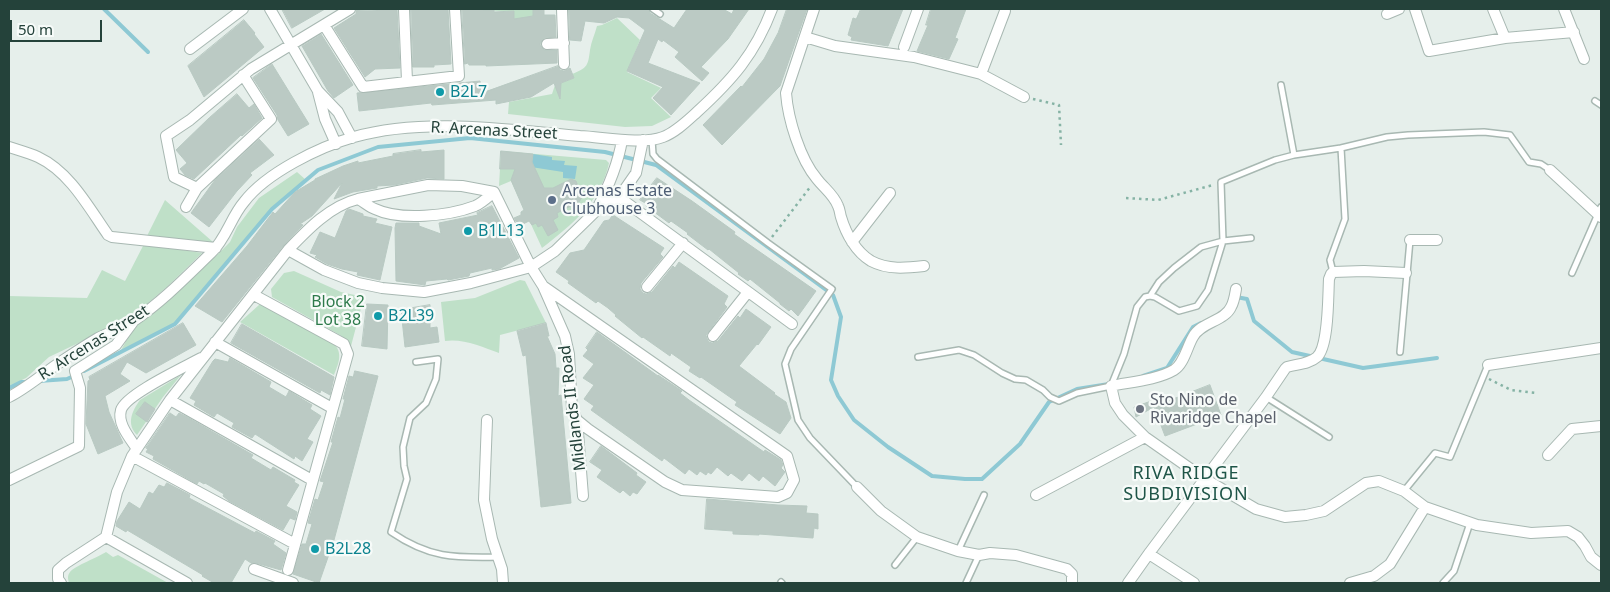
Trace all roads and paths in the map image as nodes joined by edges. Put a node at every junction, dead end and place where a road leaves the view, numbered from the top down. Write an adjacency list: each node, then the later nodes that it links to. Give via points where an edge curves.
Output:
1 (243, 9): 26 (street)
2 (270, 9): 24 (street)
3 (350, 9): 18 (street)
4 (404, 9): 31 (street)
5 (455, 9): 31 (street, via 459,76)
6 (562, 9): 23 (street)
7 (652, 9): 16 (lane)
8 (772, 9): 39 (street, R. Arcenas Street, via 755,48 718,93 674,131)
9 (814, 9): 20 (street)
10 (918, 9): 25 (street)
11 (1399, 9): 17 (street)
12 (1415, 9): 21 (street, via 1429,50)
13 (1493, 9): 21 (street)
14 (1564, 9): 19 (street)
15 (1005, 11): 29 (street)
16 (660, 14)
17 (1388, 14)
18 (324, 25): 24 (street); 31 (street, via 363,87)
19 (1574, 32): 21 (street); 27 (street)
20 (805, 37): 29 (street); 46 (street, via 786,93 787,108)
21 (1505, 38)
22 (547, 44): 23 (street)
23 (564, 44): 28 (street)
24 (291, 45): 30 (street); 33 (street)
25 (904, 46)
26 (190, 49)
27 (1584, 58)
28 (564, 64)
29 (981, 74): 34 (street)
30 (243, 75): 48 (street, via 271,119); 48 (street, via 166,136 174,178)
31 (407, 81)
32 (1281, 85): 44 (lane)
33 (318, 92): 37 (street, via 338,112); 40 (street)
34 (1024, 97): 41 (path, via 1060,105)
35 (1594, 101): 36 (lane)
36 (1601, 105)
37 (352, 138): 38 (street, R. Arcenas Street, via 409,128 465,127); 40 (street, R. Arcenas Street)
38 (621, 142): 39 (street, R. Arcenas Street); 49 (street)
39 (646, 142): 52 (street, via 637,170); 64 (lane, via 657,158)
40 (336, 144): 65 (street, R. Arcenas Street, via 297,162 260,185 243,202)
41 (1062, 145)
42 (9, 147): 65 (street, via 39,158 58,171 112,237)
43 (1341, 148): 44 (lane); 45 (lane, via 1408,135 1502,133 1510,135 1529,162); 69 (lane, via 1345,219 1330,260)
44 (1294, 155): 47 (lane)
45 (1550, 170): 57 (street)
46 (816, 179): 61 (street, via 838,206); 64 (path)
47 (1221, 182): 54 (path, via 1158,200); 62 (lane)
48 (197, 188): 55 (street)
49 (608, 189): 52 (street); 56 (street)
50 (494, 192): 53 (street, via 462,186 428,185); 53 (street, via 476,205 441,214 390,214 374,209); 68 (street, Midlands II Road)
51 (890, 193): 61 (street)
52 (620, 196): 56 (street); 63 (street)
53 (358, 198): 66 (street, via 321,218)
54 (1126, 198)
55 (186, 207)
56 (596, 212): 68 (street, via 555,251)
57 (1600, 213): 71 (lane)
58 (1251, 238): 62 (lane)
59 (1410, 240): 60 (street); 70 (lane)
60 (1437, 240)
61 (852, 242): 67 (street, via 872,261 886,266 902,269)
62 (1223, 242): 77 (lane, via 1201,247 1164,277); 77 (lane, via 1208,290 1197,306 1179,311)
63 (683, 243): 73 (street); 74 (street)
64 (768, 243): 105 (lane, via 832,289 791,349 785,364 798,420 810,438)
65 (216, 248): 78 (street, R. Arcenas Street)
66 (288, 250): 68 (street, via 324,270 358,283 424,292); 76 (street)
67 (924, 266)
68 (531, 267): 72 (street, Midlands II Road)
69 (1333, 272): 70 (street); 92 (street, via 1329,279 1323,349 1310,361 1292,365 1282,373)
70 (1406, 273): 83 (lane)
71 (1572, 273)
72 (543, 286): 96 (street, Midlands II Road, via 565,336 572,409); 96 (street, via 787,456 794,480 787,493 778,496 682,490 665,482)
73 (647, 287)
74 (748, 292): 79 (street); 80 (street)
75 (1235, 292): 89 (street, via 1231,309 1193,336 1176,369 1162,375)
76 (254, 295): 81 (street); 94 (street, via 344,344 348,354)
77 (1150, 296): 89 (lane, via 1137,307 1124,354)
78 (134, 322): 91 (street, R. Arcenas Street, via 98,338); 103 (street, via 116,345 76,371 79,446)
79 (792, 324)
80 (713, 336)
81 (215, 342): 84 (street); 94 (street)
82 (1601, 348): 87 (street)
83 (1400, 352)
84 (204, 356): 93 (street); 100 (street, via 141,390 121,409 120,418)
85 (918, 357): 89 (lane, via 959,350 974,354 1002,373 1026,380 1059,401)
86 (416, 362): 118 (lane, via 438,359 436,380 426,403 410,418 403,447 407,479 391,532 409,544 445,556)
87 (1488, 365): 88 (lane)
88 (1484, 376): 90 (path, via 1511,390); 106 (lane, via 1450,457 1435,453)
89 (1112, 382): 98 (street, via 1115,403)
90 (1536, 393)
91 (9, 397)
92 (1266, 397): 99 (lane); 102 (street)
93 (170, 400): 100 (street); 104 (street)
94 (332, 408): 104 (street)
95 (487, 420): 118 (street, via 484,500)
96 (577, 420): 109 (street, Midlands II Road)
97 (1601, 426): 101 (street, via 1572,429)
98 (1145, 437): 102 (street); 108 (street)
99 (1329, 437)
100 (134, 452): 112 (street, via 117,492); 114 (street)
101 (1548, 455)
102 (1205, 479): 106 (street, via 1256,509 1285,517 1324,511 1366,483 1378,481); 117 (street)
103 (9, 480)
104 (312, 480): 114 (street)
105 (857, 487): 113 (street, via 881,511)
106 (1404, 491): 110 (street)
107 (984, 495): 115 (lane)
108 (1036, 495)
109 (583, 496)
110 (1425, 507): 111 (street); 123 (street, via 1390,564)
111 (1470, 522): 119 (street, via 1507,531 1568,531 1578,537 1591,557); 133 (lane, via 1454,571)
112 (106, 537): 124 (street, via 58,570); 125 (street)
113 (917, 537): 115 (street); 120 (lane)
114 (295, 544): 122 (street)
115 (958, 551): 116 (street)
116 (979, 554): 128 (lane); 129 (street, via 1016,555 1067,569 1072,574)
117 (1149, 554): 130 (street); 131 (street)
118 (499, 557): 127 (street)
119 (1601, 564)
120 (895, 565)
121 (254, 569): 126 (street)
122 (288, 570)
123 (1374, 579): 132 (street)
124 (61, 583)
125 (188, 583)
126 (292, 583)
127 (503, 583)
128 (966, 583)
129 (1072, 583)
130 (1128, 583)
131 (1194, 583)
132 (1350, 583)
133 (1443, 583)

